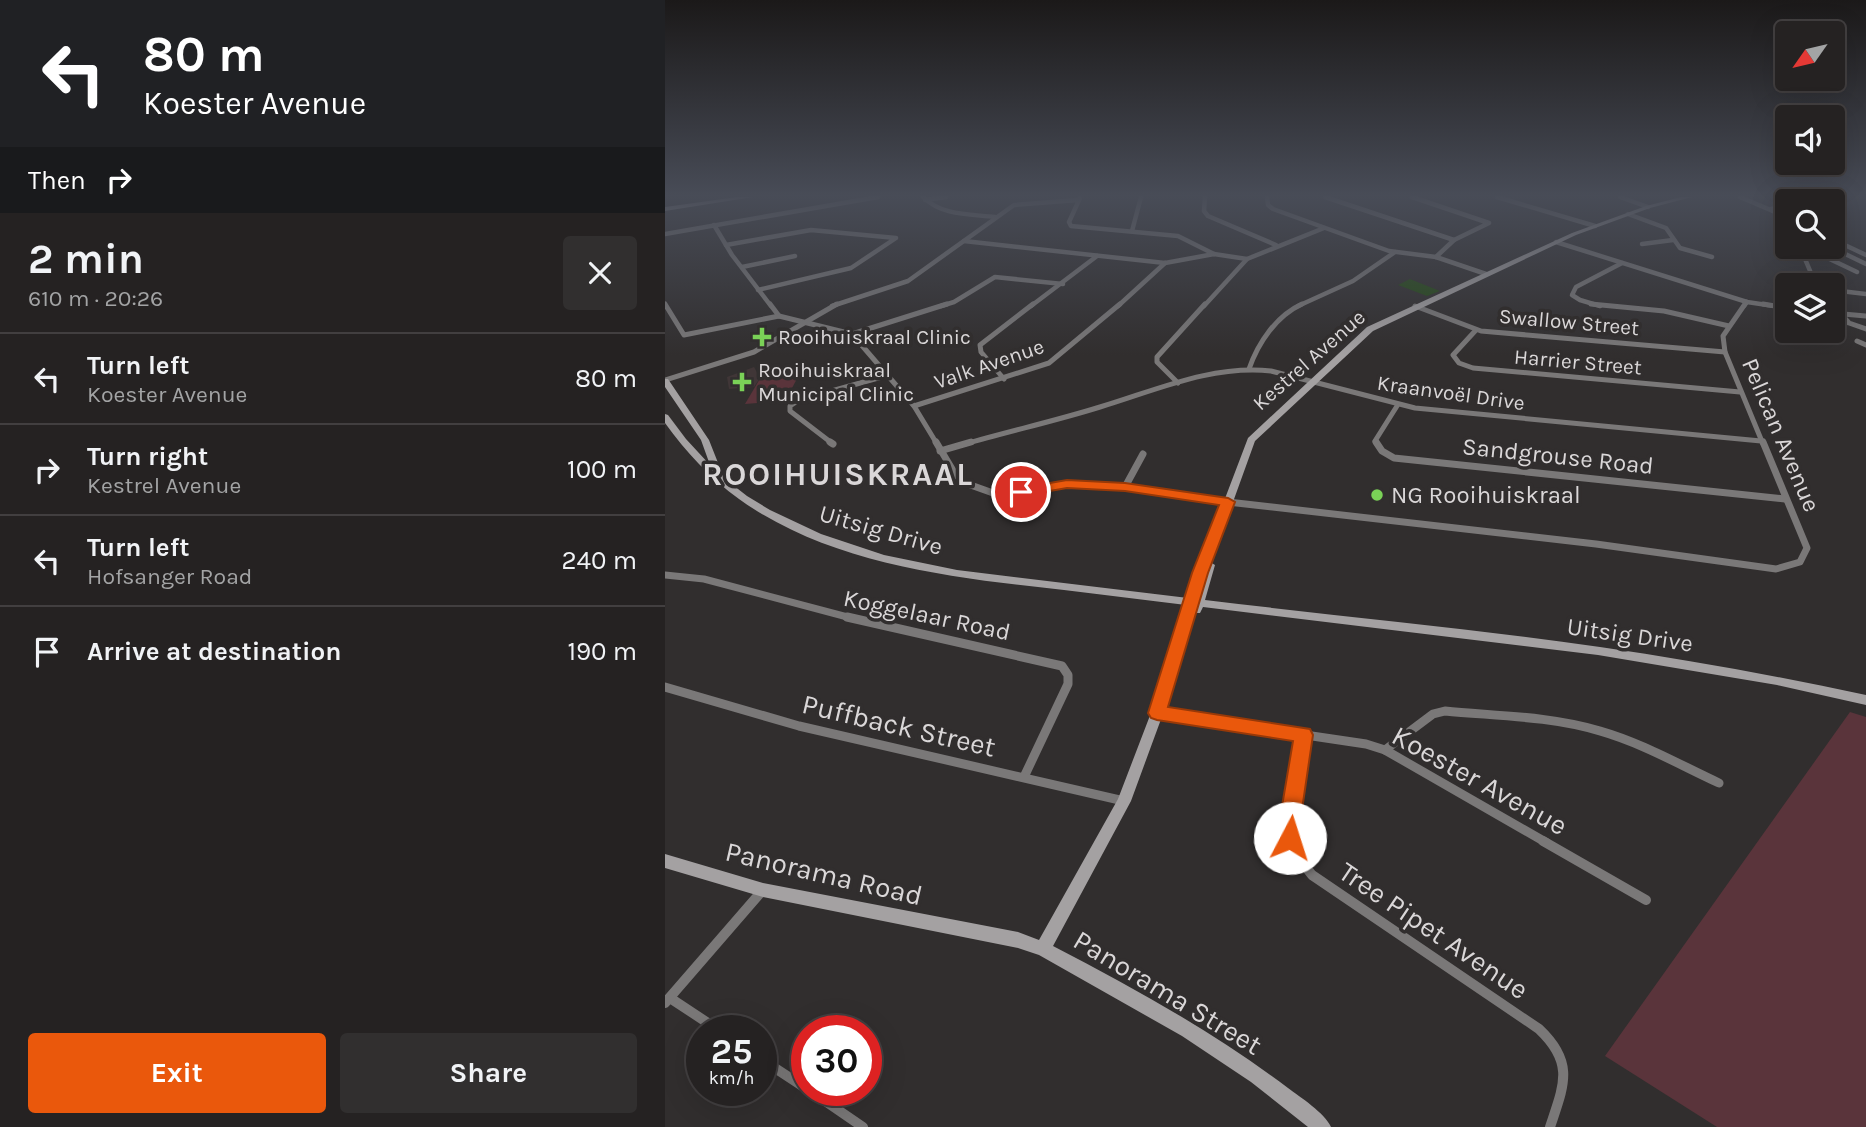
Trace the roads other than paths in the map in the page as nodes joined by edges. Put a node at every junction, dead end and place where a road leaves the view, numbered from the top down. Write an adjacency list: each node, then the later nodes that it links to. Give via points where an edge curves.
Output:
1 (729, 250): 24 (street)
2 (879, 250): 28 (street, via 851,268)
3 (952, 250): 39 (street, via 908,281 832,306)
4 (1035, 250): 16 (street)
5 (1204, 250): 13 (street)
6 (1266, 250): 19 (street)
7 (1388, 250): 12 (street)
8 (1444, 250): 17 (street)
9 (1539, 250): 26 (street, Kestrel Avenue)
10 (1580, 250): 22 (street)
11 (1684, 250): 18 (street)
12 (1395, 252): 17 (street); 47 (street, via 1353,281 1287,311 1256,350)
13 (1213, 254): 19 (street); 21 (street)
14 (1845, 254): 23 (street)
15 (795, 256): 24 (street)
16 (1097, 257): 21 (street); 27 (street)
17 (1436, 257): 26 (street)
18 (1712, 257)
19 (1247, 259): 52 (street, via 1157,356 1157,362)
20 (1829, 259): 25 (street)
21 (1165, 263): 49 (street, Valk Avenue, via 1052,361)
22 (1622, 263): 31 (street); 40 (street, via 1576,287 1573,297 1590,305 1667,311)
23 (1866, 264)
24 (742, 267): 28 (street)
25 (1857, 272)
26 (1486, 274): 33 (street, Kestrel Avenue)
27 (1063, 284): 43 (street, via 996,277 954,302); 49 (street, via 979,345)
28 (758, 290): 36 (street)
29 (1845, 292): 30 (street)
30 (1866, 294)
31 (1747, 302): 34 (street); 40 (street, Pelican Avenue)
32 (665, 304): 36 (street, via 681,333 691,335)
33 (1415, 306): 42 (street, Swallow Street); 51 (street, Kestrel Avenue, via 1370,329)
34 (1775, 306)
35 (1845, 314): 37 (street)
36 (779, 316): 39 (street)
37 (1866, 316)
38 (1845, 318): 41 (street)
39 (801, 323): 43 (street); 50 (street, via 763,346)
40 (1729, 326): 46 (street, Pelican Avenue, via 1723,336)
41 (1866, 329)
42 (1476, 330): 46 (street, Swallow Street); 53 (street, Harrier Street, via 1453,355 1458,363 1473,369)
43 (852, 334): 48 (street)
44 (1857, 341): 45 (street)
45 (1866, 345)
46 (1725, 352): 53 (street, Pelican Avenue)
47 (1249, 369): 51 (street, Kraanvoël Drive); 52 (street, Kraanvoël Drive)
48 (889, 375): 54 (street); 58 (street, via 790,406 790,411)
49 (1004, 379): 54 (street, Valk Avenue)
50 (665, 380): 61 (street, via 705,440)
51 (1311, 382): 55 (street, Kraanvoël Drive); 64 (street, Kestrel Avenue, via 1252,439)
52 (1178, 383): 59 (street, Kraanvoël Drive)
53 (1740, 392): 57 (street, Pelican Avenue)
54 (914, 405): 59 (street)
55 (1397, 406): 57 (street, Kraanvoël Drive); 63 (street, Sandgrouse Road, via 1375,441 1394,458)
56 (665, 417): 61 (street, Uitsig Drive, via 685,447)
57 (1761, 441): 63 (street, Pelican Avenue)
58 (833, 444)
59 (940, 451): 62 (street, via 965,483 993,493 1067,484)
60 (1143, 454): 62 (street)
61 (721, 483): 66 (street, Uitsig Drive, via 775,517 848,547 927,567)
62 (1125, 487): 64 (street)
63 (1785, 499): 64 (street, Pelican Avenue, via 1807,548 1799,564 1776,569)
64 (1228, 502): 66 (street, Kestrel Avenue, via 1206,553)
65 (665, 575): 72 (street, Koggelaar Road, via 704,579 823,612 1062,666 1067,684)
66 (1193, 606): 68 (street, Uitsig Drive, via 1649,657 1774,678); 69 (street, Kestrel Avenue, via 1175,675)
67 (665, 687): 72 (street, Puffback Street, via 799,726)
68 (1866, 700)
69 (1157, 713): 70 (street, Koester Avenue); 74 (street, Kestrel Avenue)
70 (1304, 735): 71 (street, Koester Avenue); 85 (street, Tree Pipet Avenue, via 1289,830 1299,857 1312,875 1539,1029 1558,1049 1567,1074)
71 (1385, 750): 73 (street, via 1433,714 1445,711 1599,731); 77 (street, Koester Avenue)
72 (1024, 777): 74 (street, Puffback Street)
73 (1719, 783)
74 (1124, 801): 79 (street, Kestrel Avenue)
75 (665, 861): 76 (street, Panorama Road)
76 (763, 890): 78 (street, Panorama Road); 80 (street)
77 (1646, 900)
78 (972, 932): 79 (street, Panorama Street)
79 (1043, 949): 84 (street, Panorama Street, via 1188,1030 1288,1097)
80 (668, 1000): 81 (street)
81 (693, 1015)
82 (832, 1106): 83 (street)
83 (863, 1127)
84 (1322, 1127)
85 (1550, 1127)

